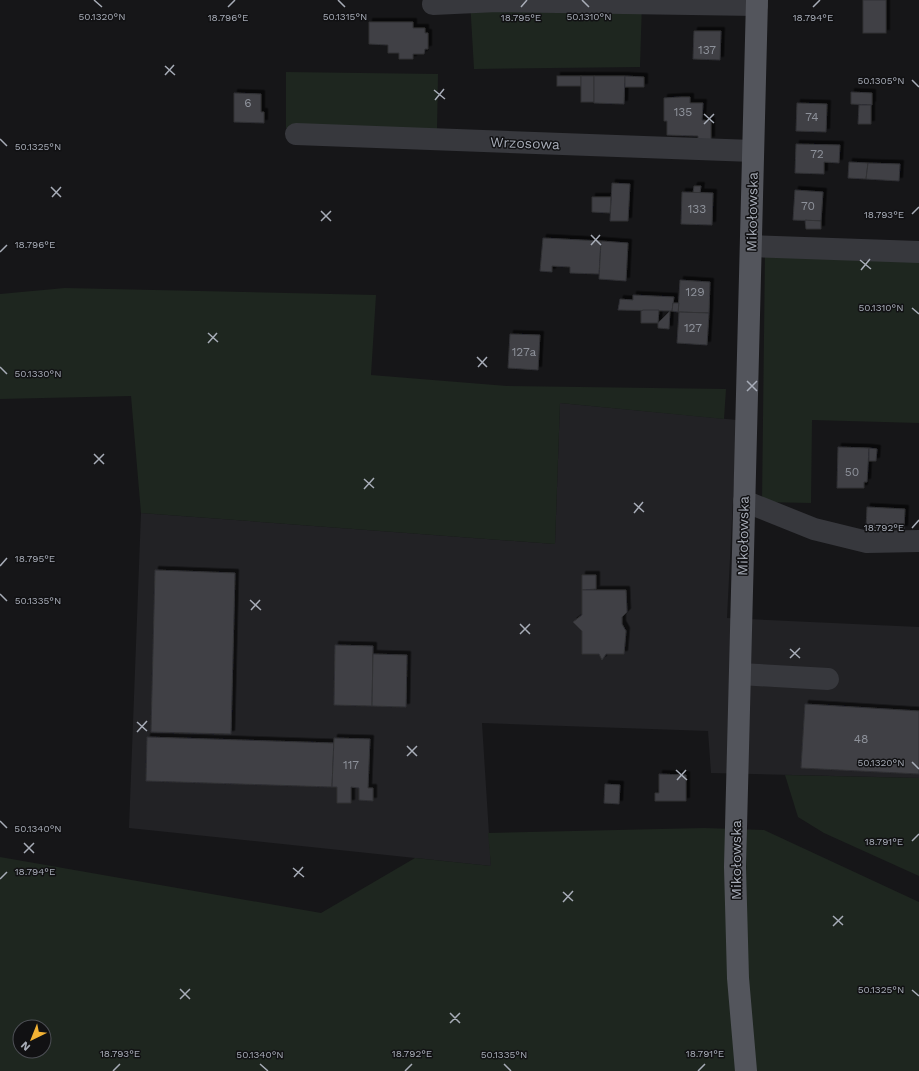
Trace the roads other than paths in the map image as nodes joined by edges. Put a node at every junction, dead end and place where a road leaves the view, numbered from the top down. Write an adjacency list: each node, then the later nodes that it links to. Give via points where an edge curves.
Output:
1 (757, 3): 2 (lane, via 497,0); 4 (main road, Mikołowska)
2 (433, 4)
3 (296, 134): 4 (lane, Wrzosowa)
4 (753, 151): 5 (main road, Mikołowska)
5 (751, 246): 6 (lane); 7 (main road, Mikołowska)
6 (919, 252)
7 (744, 501): 8 (lane, via 814,530 867,542); 9 (main road, Mikołowska)
8 (919, 541)
9 (740, 674): 10 (lane); 11 (main road, Mikołowska, via 735,867 738,978)
10 (828, 679)
11 (746, 1071)

